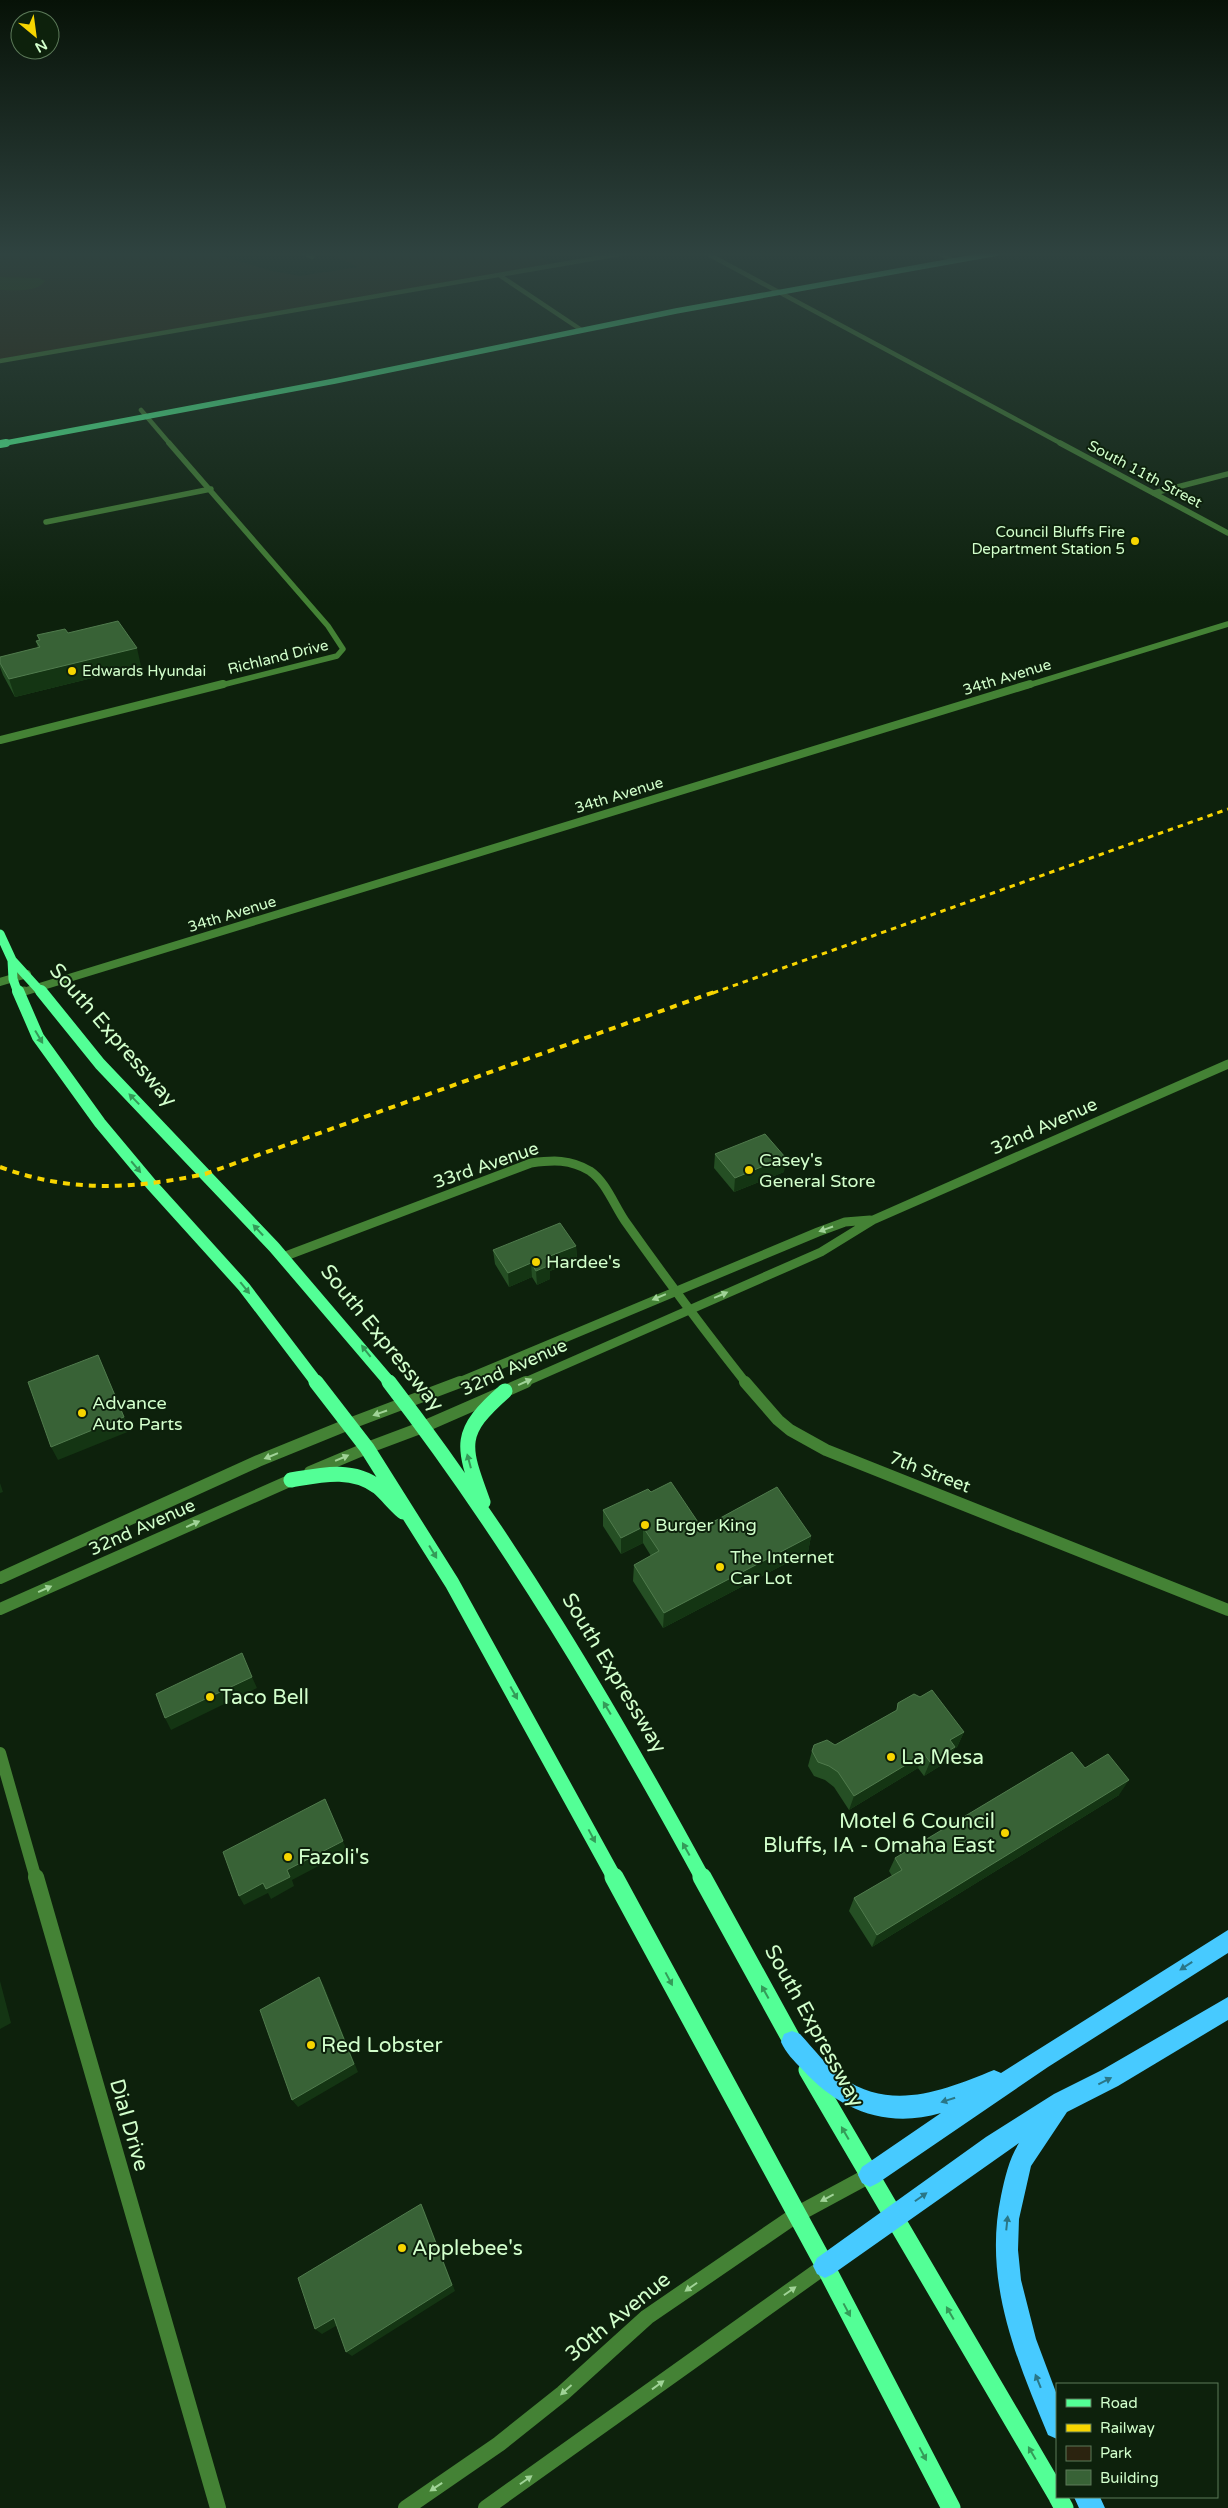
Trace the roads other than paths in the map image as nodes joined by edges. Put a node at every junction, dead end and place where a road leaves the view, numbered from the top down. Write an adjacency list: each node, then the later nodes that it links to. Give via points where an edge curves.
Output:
1 (352, 370): 4 (main road)
2 (384, 370): 6 (main road)
3 (925, 370): 10 (street, South 11th Street)
4 (141, 410): 5 (main road); 6 (street, Richland Drive)
5 (112, 415)
6 (147, 416): 7 (main road); 9 (street, Richland Drive)
7 (0, 444)
8 (1228, 474): 10 (street)
9 (211, 489): 11 (street); 14 (street, Richland Drive, via 328,626 340,642 341,652 337,656)
10 (1154, 493): 12 (street, South 11th Street)
11 (46, 522)
12 (1228, 533)
13 (1228, 624): 20 (street, 34th Avenue)
14 (0, 740)
15 (0, 934): 16 (main road, South Expressway)
16 (12, 960): 17 (main road, South Expressway); 18 (main road, South Expressway)
17 (27, 974): 18 (street); 20 (main road, South Expressway)
18 (12, 979): 19 (street); 21 (main road, South Expressway)
19 (0, 982)
20 (38, 987): 21 (street, 34th Avenue); 24 (main road, South Expressway, one-way to 20, via 98,1062)
21 (19, 993): 29 (main road, South Expressway, one-way to 29, via 38,1037 100,1123 244,1287)
22 (1228, 1064): 23 (street, 32nd Avenue)
23 (873, 1220): 25 (street, 32nd Avenue, one-way to 25, via 845,1222); 26 (street, 32nd Avenue, one-way to 23, via 821,1252)
24 (283, 1257): 25 (street, 33rd Avenue, via 531,1163 556,1160 581,1166 601,1181 617,1210); 28 (main road, South Expressway, one-way to 24, via 361,1345)
25 (676, 1290): 26 (street, 7th Street); 28 (street, 32nd Avenue, one-way to 28)
26 (688, 1309): 27 (street, 32nd Avenue, one-way to 26); 37 (street, 7th Street, via 778,1420 806,1439)
27 (505, 1391): 30 (street, 32nd Avenue); 33 (main road, one-way to 27, via 470,1468 465,1441 474,1419)
28 (406, 1404): 29 (street, 32nd Avenue, one-way to 29); 30 (main road, South Expressway)
29 (349, 1424): 31 (main road, South Expressway); 35 (street, 32nd Avenue, one-way to 35, via 258,1461)
30 (424, 1427): 31 (street, 32nd Avenue); 33 (main road, South Expressway)
31 (367, 1448): 32 (street, 32nd Avenue, one-way to 31); 34 (main road, South Expressway)
32 (291, 1480): 34 (main road, via 330,1474 360,1477 374,1484); 36 (street, 32nd Avenue, one-way to 32)
33 (491, 1523): 41 (main road, South Expressway, one-way to 33, via 630,1747 543,1601)
34 (417, 1526): 45 (main road, South Expressway, one-way to 45, via 513,1690)
35 (0, 1578)
36 (0, 1609)
37 (1228, 1610)
38 (0, 1754): 50 (street, Dial Drive)
39 (1228, 1941): 42 (highway, one-way to 42)
40 (1228, 2008): 43 (highway, one-way to 40, via 1110,2078)
41 (792, 2042): 42 (highway, one-way to 41, via 969,2093 935,2104 883,2108 860,2101 834,2085); 44 (main road, South Expressway, one-way to 41)
42 (1040, 2059): 44 (highway)
43 (1062, 2102): 46 (highway, one-way to 43, via 994,2145); 48 (highway, one-way to 43, via 1027,2352 1012,2301 1006,2237 1009,2205 1022,2159)
44 (870, 2175): 45 (street, 30th Avenue, one-way to 45); 46 (main road, South Expressway)
45 (796, 2215): 47 (main road, South Expressway); 51 (street, 30th Avenue, one-way to 51, via 647,2318 563,2393 499,2444)
46 (894, 2217): 47 (highway); 49 (main road, South Expressway, one-way to 46)
47 (825, 2266): 52 (street, one-way to 47); 53 (main road, South Expressway, one-way to 53)
48 (1056, 2424)
49 (1056, 2494)
50 (218, 2508)
51 (406, 2508)
52 (486, 2508)
53 (951, 2508)

